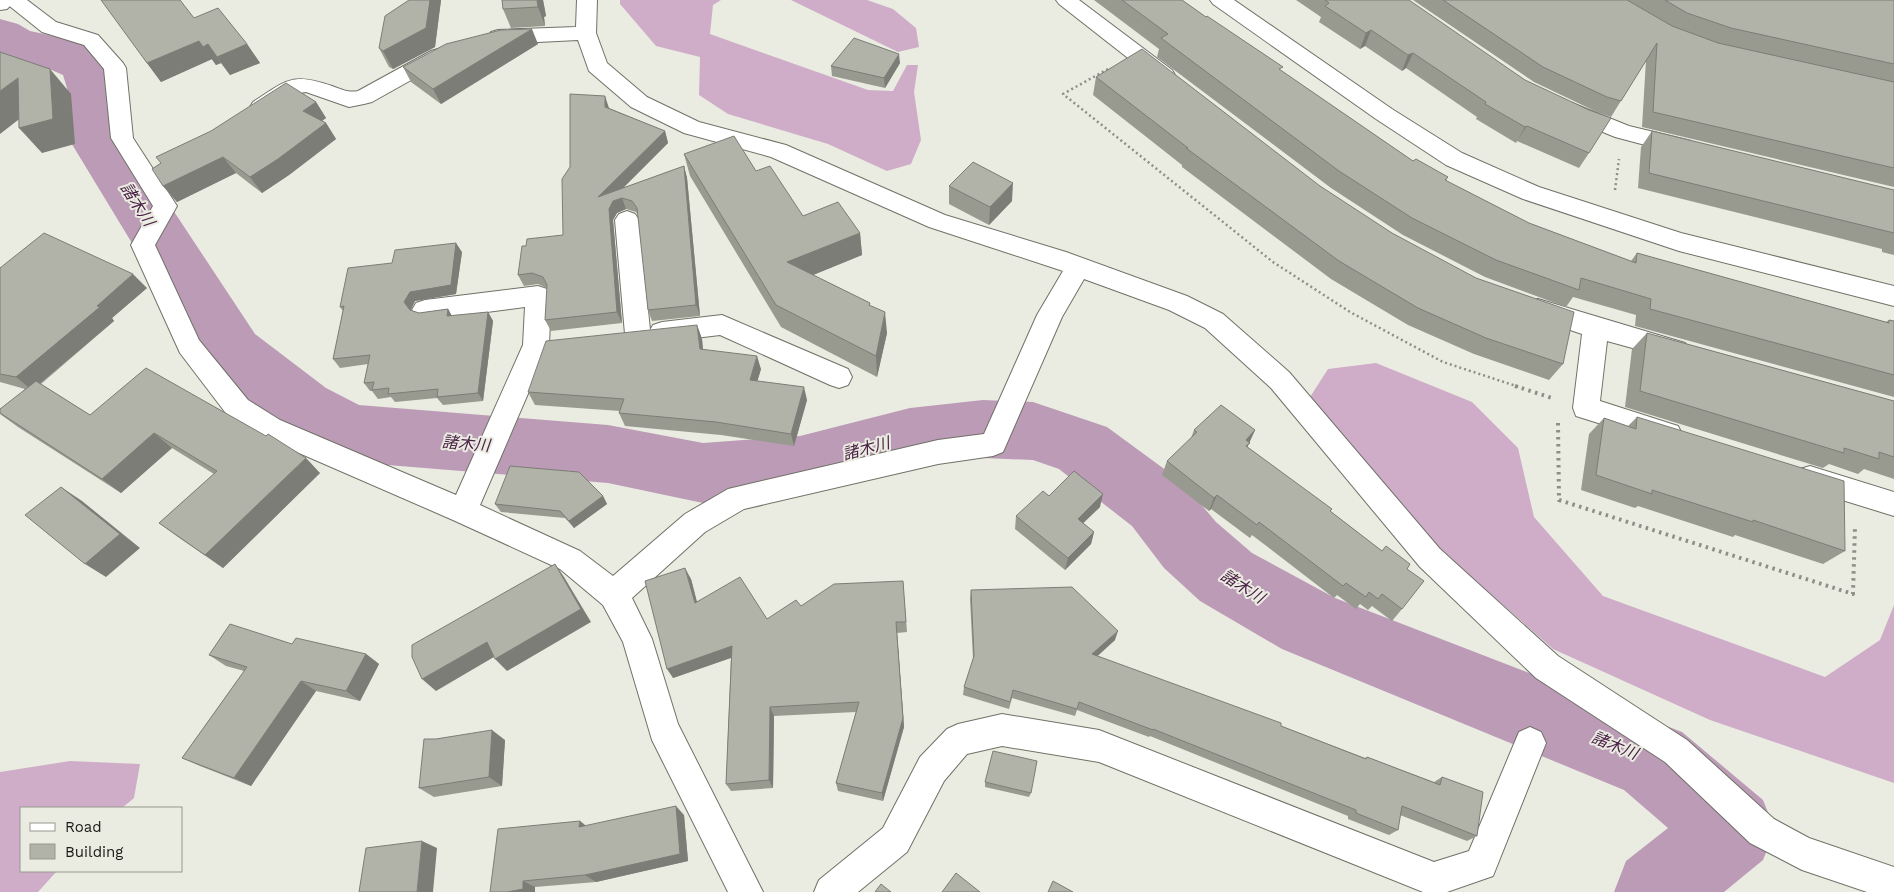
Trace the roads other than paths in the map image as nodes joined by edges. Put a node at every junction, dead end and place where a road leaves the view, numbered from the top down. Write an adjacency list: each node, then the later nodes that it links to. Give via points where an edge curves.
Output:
1 (6, 0): 6 (street)
2 (14, 0): 27 (street, via 49,27 91,40 115,68 122,138 147,163 165,206 143,246 189,346 238,408 270,428)
3 (587, 0): 7 (street)
4 (1066, 0): 10 (street)
5 (1220, 0): 16 (street, via 1454,159 1523,190 1679,242)
6 (0, 3)
7 (586, 33): 8 (street, via 497,37); 15 (street, via 597,66 639,102 692,128 778,151 937,221)
8 (480, 42)
9 (454, 50): 12 (street, via 364,97 349,100 307,85 293,86)
10 (1183, 89)
11 (1556, 104): 13 (street, via 1623,132)
12 (245, 117)
13 (1706, 153)
14 (627, 220): 23 (street, via 629,335 722,325)
15 (1078, 267): 28 (street, via 1050,314 993,444 938,452 738,498 695,523); 30 (street, via 1178,303 1214,321 1280,380 1430,558 1547,667 1676,751 1762,832 1802,853)
16 (1894, 296)
17 (1520, 303): 19 (street)
18 (425, 310): 21 (street, via 538,296)
19 (1596, 328): 22 (street); 24 (street, via 1586,408)
20 (564, 342): 21 (street)
21 (536, 345): 27 (street)
22 (1702, 357)
23 (839, 376)
24 (1689, 440)
25 (1782, 469): 26 (street)
26 (1894, 504)
27 (463, 511): 28 (street, via 570,560)
28 (614, 595): 31 (street, via 637,639 663,729)
29 (1530, 742): 32 (street, via 1481,864 1434,879 1099,746 1002,730 958,740 932,769 895,840)
30 (1894, 884)
31 (746, 892)
32 (831, 892)

